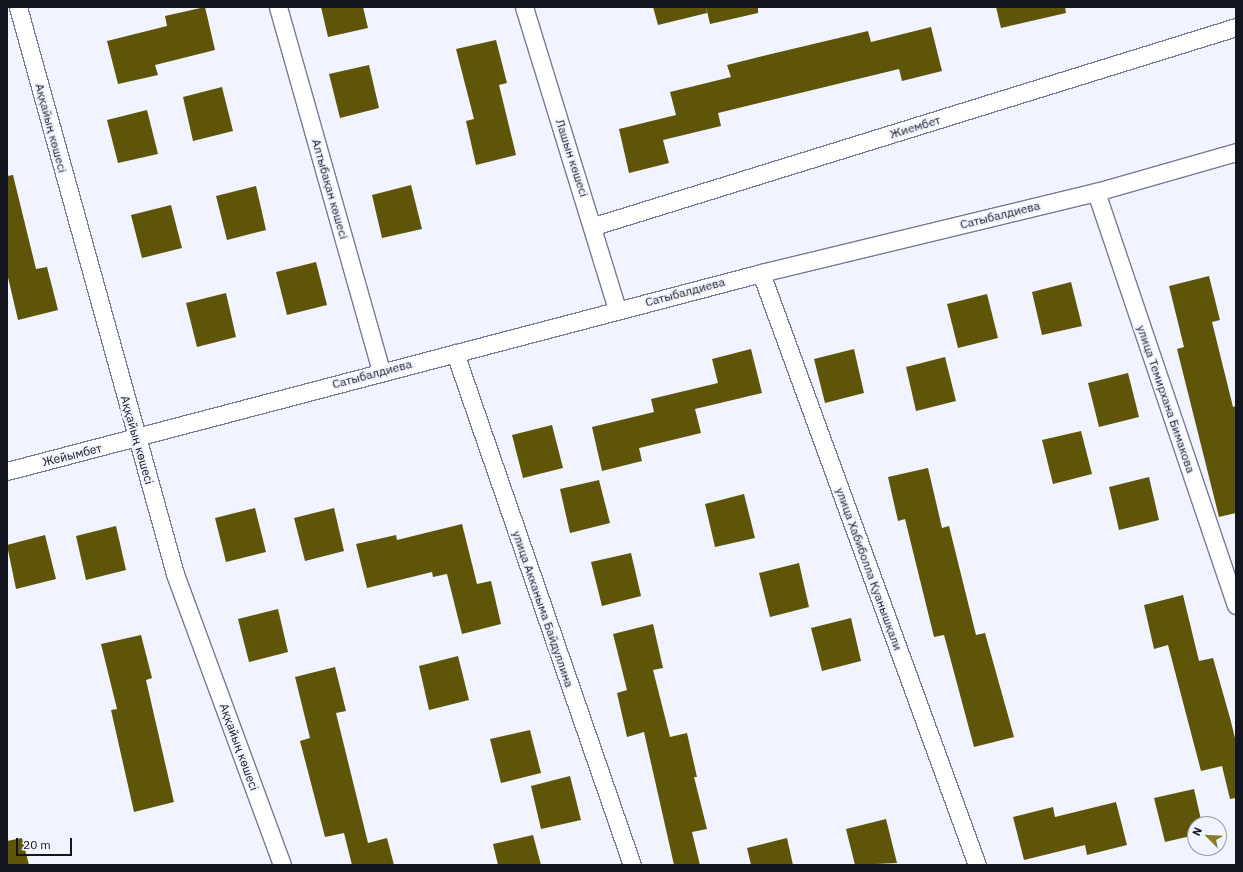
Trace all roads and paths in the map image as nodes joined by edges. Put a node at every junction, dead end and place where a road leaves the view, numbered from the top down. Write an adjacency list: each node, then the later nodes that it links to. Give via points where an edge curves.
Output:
1 (18, 7): 12 (street, Аққайың көшесі)
2 (278, 7): 11 (street, Алтыбақан көшесі)
3 (524, 7): 7 (street, Лашын көшесі)
4 (1236, 27): 7 (street, Жиембет)
5 (1236, 152): 6 (street, Сатыбалдиева)
6 (1096, 192): 8 (street, Сатыбалдиева); 14 (street, улица Темирхана Бимакова)
7 (594, 226): 9 (street, Лашын көшесі)
8 (761, 273): 9 (street, Сатыбалдиева); 17 (street, улица Хабиболла Қуанышқали)
9 (617, 310): 10 (street, Сатыбалдиева)
10 (455, 353): 11 (street, Сатыбалдиева); 16 (street, улица Акканыма Байдуллина)
11 (381, 370): 12 (street, Сатыбалдиева)
12 (136, 438): 13 (street, Жейымбет); 15 (street, Аққайың көшесі, via 175,574)
13 (7, 471)
14 (1236, 605)
15 (282, 865)
16 (632, 865)
17 (977, 865)

